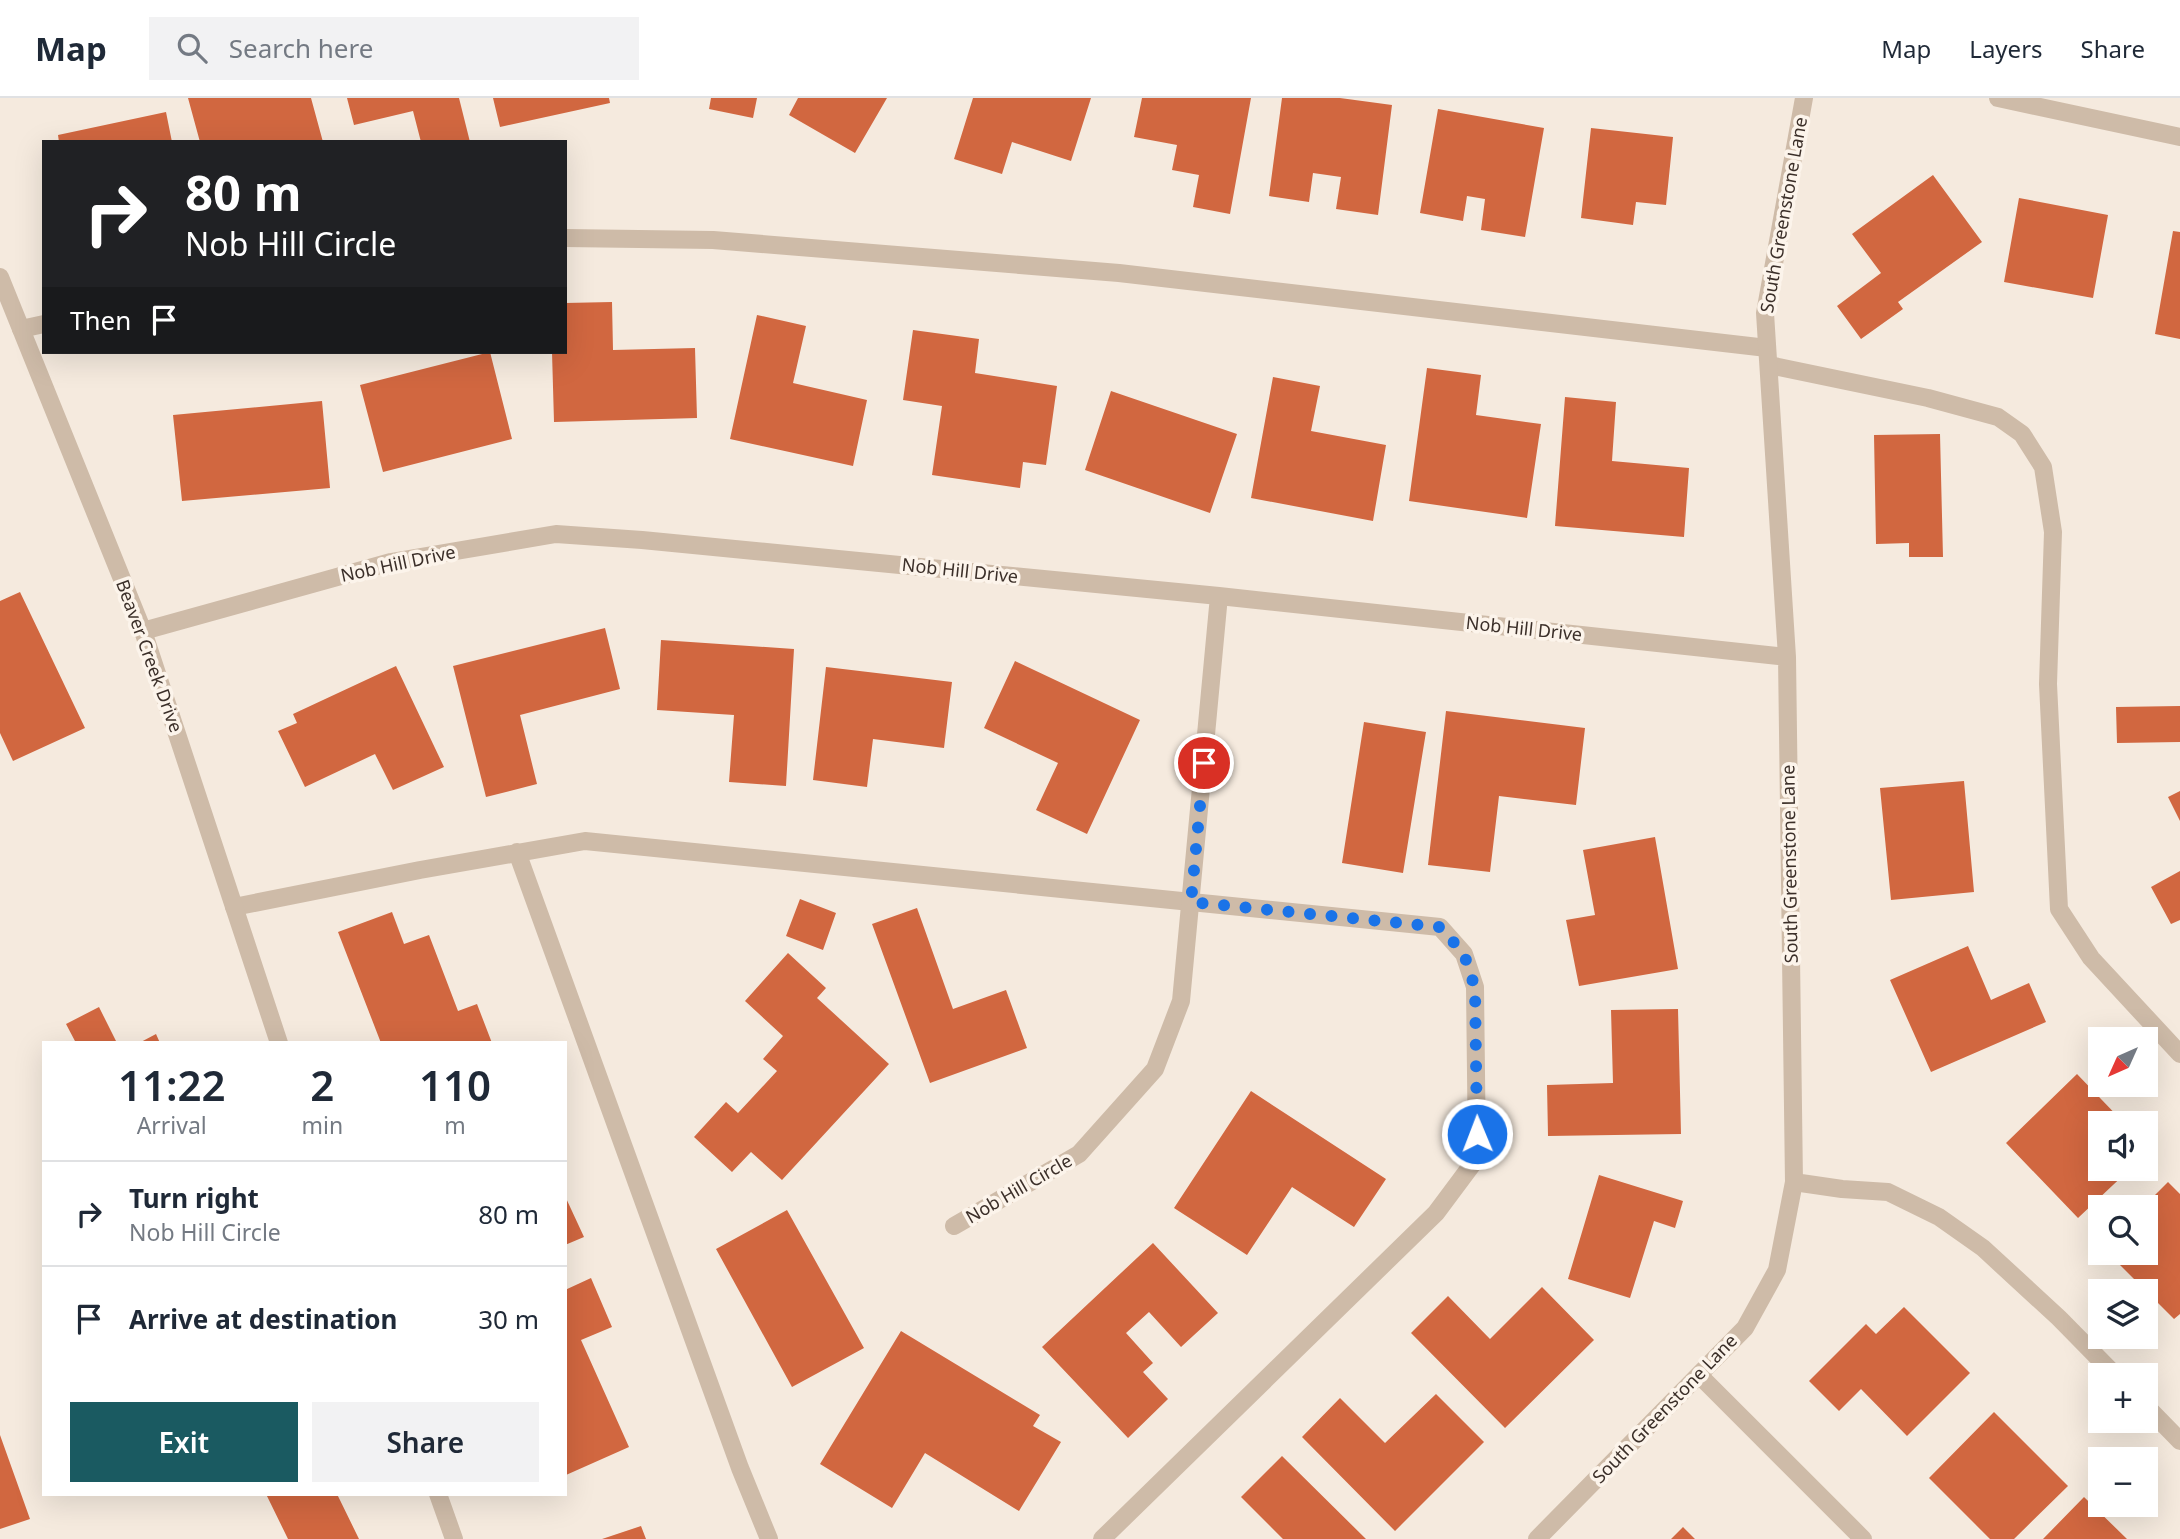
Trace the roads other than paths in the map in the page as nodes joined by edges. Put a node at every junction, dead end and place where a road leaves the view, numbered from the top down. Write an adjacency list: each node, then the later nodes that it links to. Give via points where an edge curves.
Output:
1 (1804, 98): 8 (street, South Greenstone Lane, via 1765,313)
2 (1998, 98): 3 (street)
3 (2180, 136)
4 (567, 238): 8 (street, via 713,240 1119,273)
5 (0, 277): 7 (street, Beaver Creek Drive)
6 (42, 324): 7 (street)
7 (21, 329): 10 (street, Beaver Creek Drive)
8 (1768, 356): 11 (street, South Greenstone Lane); 16 (street, via 1998,417 2022,434 2043,467 2053,532 2048,684 2059,909 2091,958)
9 (1219, 596): 10 (street, Nob Hill Drive, via 556,534 391,562); 11 (street, Nob Hill Drive); 13 (street, Nob Hill Circle)
10 (143, 631): 14 (street, Beaver Creek Drive)
11 (1787, 657): 17 (street, South Greenstone Lane)
12 (517, 852): 13 (street, via 585,841); 14 (street); 25 (street)
13 (1191, 902): 18 (street, Nob Hill Circle, via 1181,1001 1155,1069 1079,1154); 26 (street, via 1440,927 1464,954 1475,988 1477,1158 1436,1213)
14 (234, 907): 15 (street, Beaver Creek Drive)
15 (278, 1041)
16 (2180, 1054)
17 (1794, 1182): 19 (street, via 1888,1192 1939,1217 1983,1248); 20 (street, South Greenstone Lane, via 1777,1270 1745,1328)
18 (954, 1226)
19 (2103, 1363)
20 (1700, 1376): 27 (street, South Greenstone Lane); 28 (street)
21 (2158, 1418): 22 (street)
22 (2180, 1441)
23 (439, 1496): 24 (street)
24 (454, 1539)
25 (769, 1539)
26 (1102, 1539)
27 (1537, 1539)
28 (1863, 1539)

